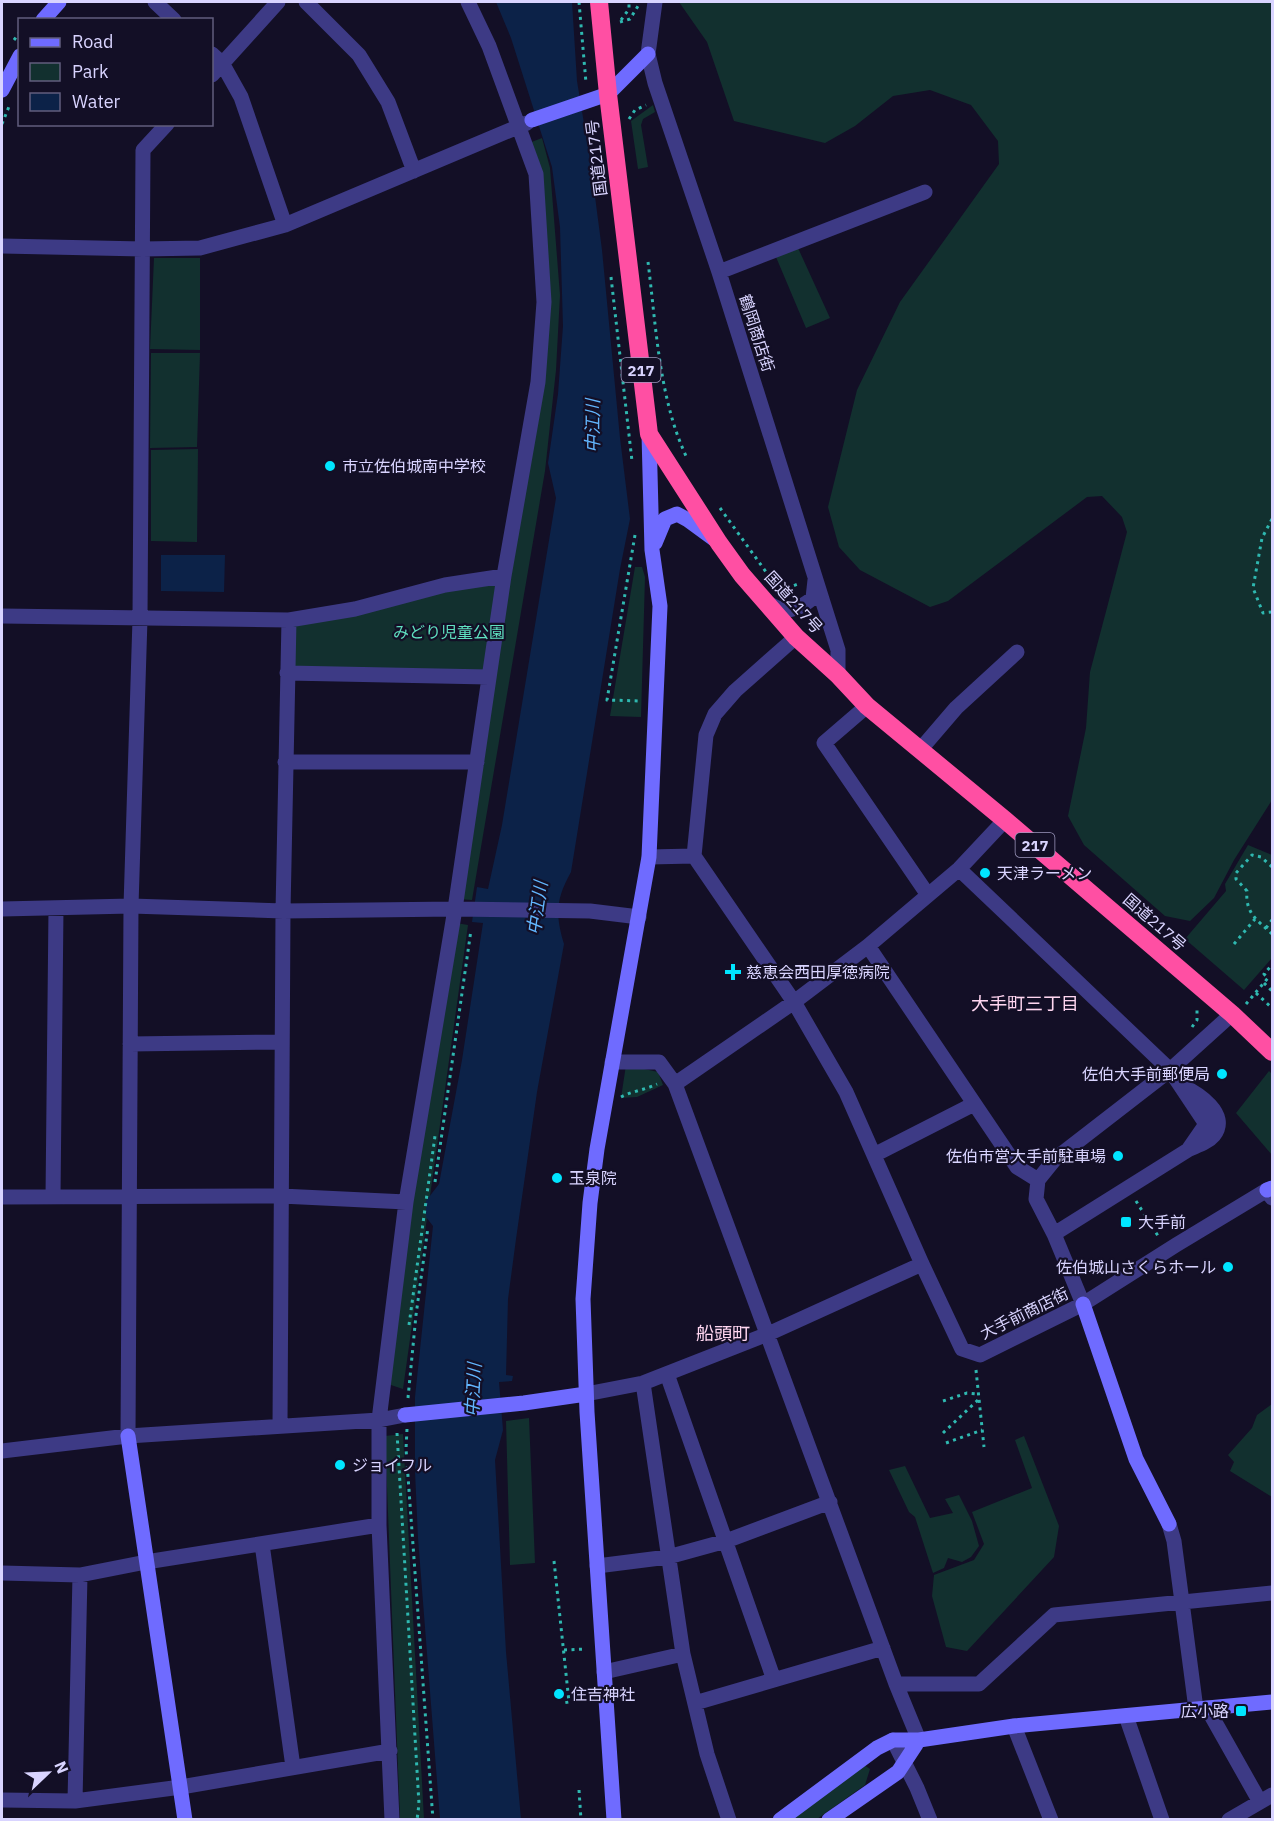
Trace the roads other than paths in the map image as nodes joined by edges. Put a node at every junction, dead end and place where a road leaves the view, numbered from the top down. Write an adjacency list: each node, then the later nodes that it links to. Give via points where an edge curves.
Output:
1 (59, 2): 8 (street)
2 (155, 2): 9 (street)
3 (278, 2): 11 (street)
4 (306, 2): 17 (street, via 358,55 388,102)
5 (468, 2): 15 (street)
6 (599, 2): 14 (highway, 国道217号 / 217)
7 (656, 2): 10 (street, 鶴岡商店街)
8 (45, 18)
9 (172, 18)
10 (648, 54): 14 (street); 22 (street, 鶴岡商店街)
11 (217, 58): 19 (street, via 241,97)
12 (18, 60): 13 (street)
13 (2, 90)
14 (608, 94): 15 (street); 23 (highway, 国道217号 / 217)
15 (526, 124): 17 (street); 26 (street, via 537,174 543,302 538,382)
16 (165, 126): 21 (street, via 143,150)
17 (414, 171): 19 (street)
18 (925, 192): 22 (street)
19 (285, 225): 21 (street, via 200,248)
20 (2, 246): 21 (street)
21 (143, 249): 30 (street)
22 (719, 272): 27 (street, 鶴岡商店街)
23 (649, 434): 24 (highway, 国道217号 / 217); 25 (street)
24 (719, 543): 25 (street, via 677,514 665,519); 28 (highway, 国道217号 / 217)
25 (652, 550): 43 (street, via 660,606)
26 (504, 576): 31 (street, via 445,585 355,609); 36 (street)
27 (816, 577): 28 (street, via 813,598 805,605 780,610); 35 (street, 鶴岡商店街, via 838,650)
28 (764, 601): 32 (highway, 国道217号 / 217)
29 (2, 616): 30 (street)
30 (140, 619): 31 (street); 46 (street)
31 (289, 620): 34 (street)
32 (796, 636): 35 (highway, 国道217号 / 217); 42 (street, via 715,714 706,735)
33 (1017, 652): 38 (street, via 956,708)
34 (287, 673): 36 (street); 39 (street)
35 (838, 675): 37 (highway, 国道217号 / 217)
36 (489, 677): 40 (street)
37 (867, 706): 38 (highway, 国道217号 / 217); 45 (street, via 824,744)
38 (920, 750): 41 (highway, 国道217号 / 217)
39 (285, 762): 40 (street); 50 (street)
40 (477, 762): 49 (street)
41 (1005, 820): 44 (street); 54 (highway, 国道217号 / 217)
42 (694, 856): 43 (street); 53 (street, 大手前商店街)
43 (649, 857): 51 (street)
44 (959, 869): 45 (street); 59 (street)
45 (928, 895): 52 (street)
46 (131, 906): 47 (street); 50 (street); 56 (street)
47 (56, 908): 48 (street); 67 (street)
48 (2, 909)
49 (461, 909): 50 (street); 51 (street, via 590,911); 69 (street, via 442,976)
50 (283, 911): 55 (street)
51 (639, 917): 58 (street)
52 (868, 946): 53 (street); 61 (street)
53 (794, 1002): 60 (street); 62 (street, 大手前商店街, via 846,1092)
54 (1239, 1009): 57 (highway, 国道217号 / 217); 59 (street)
55 (282, 1042): 56 (street); 65 (street)
56 (130, 1044): 68 (street)
57 (1272, 1052)
58 (612, 1062): 60 (street, via 659,1062); 76 (street, via 589,1215 583,1299)
59 (1170, 1070): 63 (street, via 1055,1159); 70 (street, via 1206,1124 1188,1150)
60 (668, 1083): 73 (street)
61 (974, 1104): 62 (street); 63 (street, via 1017,1167)
62 (874, 1155): 71 (street, 大手前商店街)
63 (1038, 1180): 70 (street, via 1036,1199)
64 (1271, 1192): 72 (street, 大手前商店街, via 1176,1245)
65 (282, 1196): 68 (street); 69 (street); 78 (street)
66 (2, 1197): 67 (street)
67 (53, 1197): 68 (street)
68 (129, 1197): 79 (street)
69 (406, 1202): 77 (street)
70 (1054, 1234): 72 (street)
71 (922, 1264): 72 (street, 大手前商店街, via 962,1349 980,1355); 73 (street)
72 (1083, 1304): 91 (street, via 1136,1459 1169,1524)
73 (768, 1334): 74 (street); 81 (street)
74 (667, 1374): 75 (street); 83 (street)
75 (643, 1383): 76 (street); 85 (street)
76 (586, 1394): 77 (street); 87 (street)
77 (379, 1420): 78 (street); 82 (street)
78 (280, 1426): 79 (street)
79 (128, 1436): 80 (street); 86 (street)
80 (2, 1451)
81 (830, 1503): 83 (street); 92 (street)
82 (379, 1525): 84 (street); 104 (street)
83 (726, 1541): 85 (street); 95 (street)
84 (262, 1544): 86 (street); 106 (street)
85 (668, 1557): 87 (street); 93 (street)
86 (146, 1562): 89 (street); 107 (street)
87 (597, 1566): 94 (street)
88 (2, 1573): 89 (street)
89 (80, 1575): 110 (street)
90 (1272, 1593): 91 (street)
91 (1181, 1602): 96 (street, via 1054,1615 979,1684); 99 (street)
92 (883, 1648): 95 (street); 96 (street)
93 (683, 1654): 94 (street); 98 (street)
94 (604, 1672): 113 (street)
95 (774, 1680): 98 (street)
96 (896, 1684): 103 (street)
97 (1272, 1702): 99 (street)
98 (695, 1703): 114 (street)
99 (1202, 1708): 100 (street); 108 (street)
100 (1126, 1716): 101 (street); 119 (street)
101 (1014, 1726): 103 (street); 118 (street)
102 (893, 1740): 103 (street); 105 (street); 115 (street, via 876,1748)
103 (919, 1740): 105 (street)
104 (390, 1751): 106 (street); 112 (street)
105 (905, 1764): 116 (street); 117 (street)
106 (293, 1767): 107 (street)
107 (181, 1787): 110 (street); 111 (street)
108 (1266, 1799): 120 (street)
109 (2, 1800): 110 (street)
110 (75, 1801)
111 (185, 1820)
112 (392, 1820)
113 (614, 1820)
114 (729, 1820)
115 (780, 1820)
116 (830, 1820)
117 (930, 1820)
118 (1051, 1820)
119 (1162, 1820)
120 (1229, 1820)

